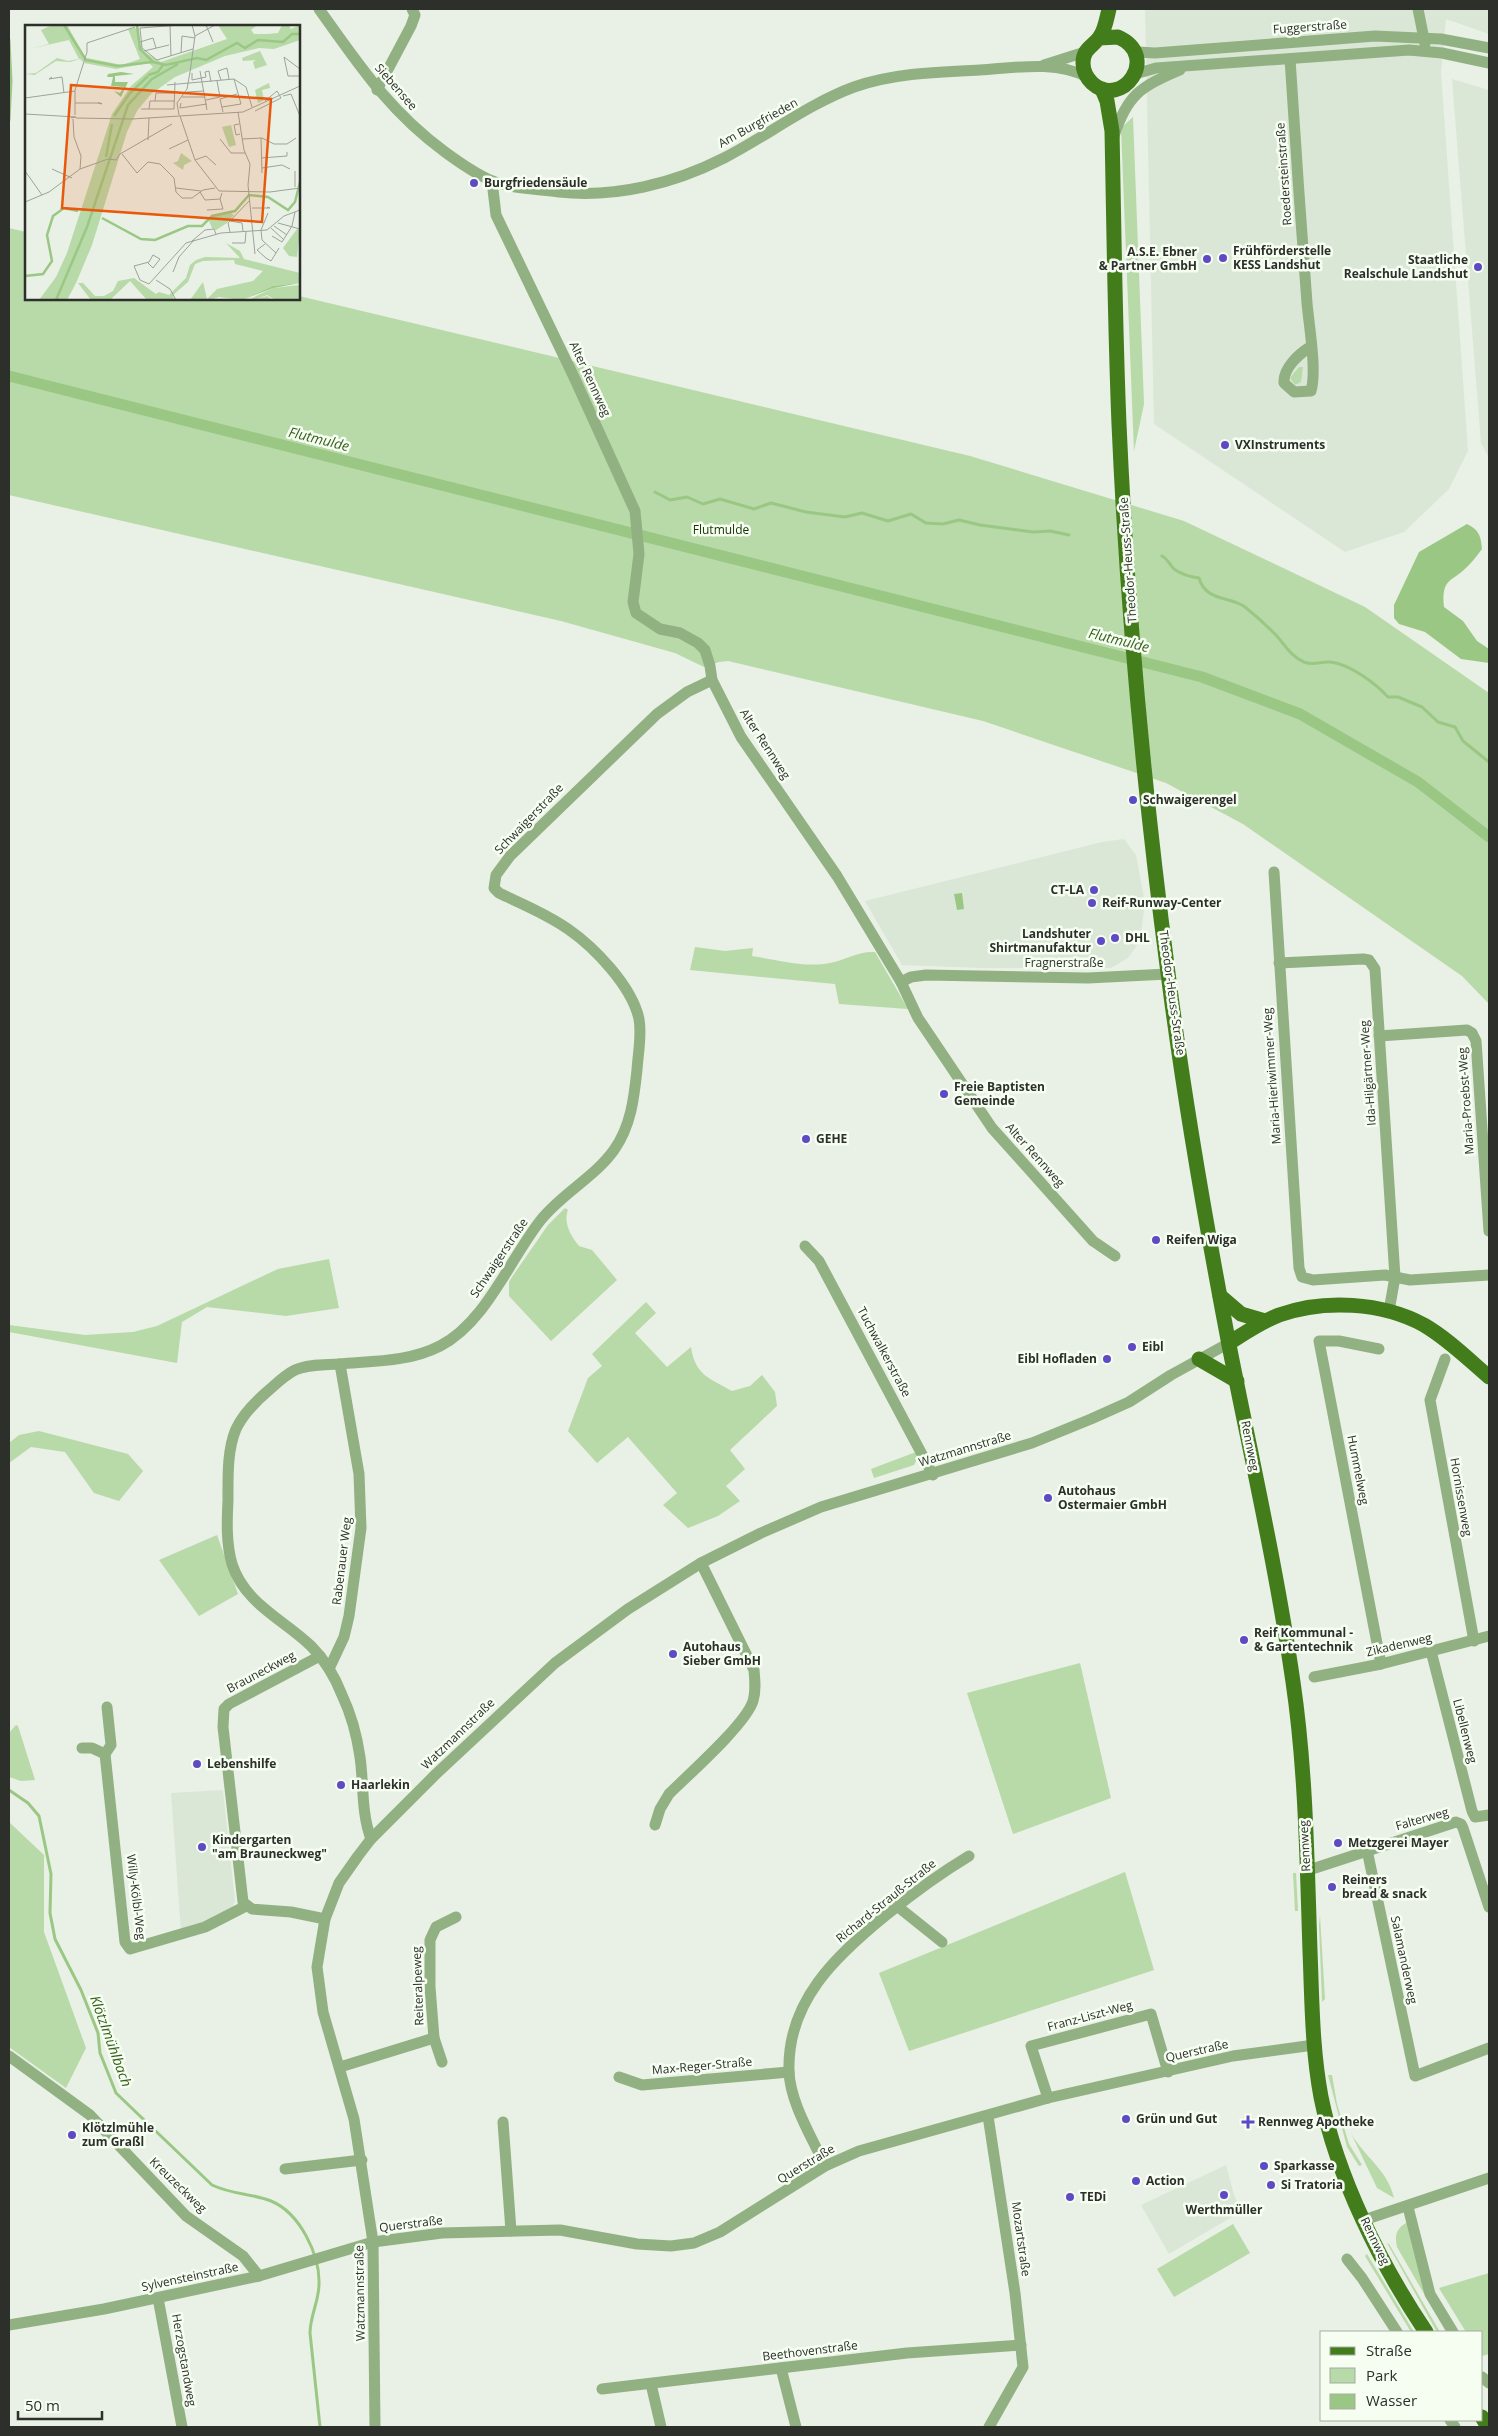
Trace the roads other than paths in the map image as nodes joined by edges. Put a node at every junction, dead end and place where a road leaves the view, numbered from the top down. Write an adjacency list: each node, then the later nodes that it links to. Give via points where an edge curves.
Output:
1 (319, 9): 20 (street, Siebensee)
2 (412, 9): 20 (street, via 416,15)
3 (1108, 9): 6 (main road)
4 (1114, 9): 8 (main road, via 1118,28)
5 (1418, 9): 7 (street)
6 (1099, 38): 8 (main road, via 1112,36); 10 (main road)
7 (1424, 38): 8 (street, Fuggerstraße, via 1375,36 1155,53 1138,52); 9 (street, Fuggerstraße); 11 (street)
8 (1129, 44): 16 (main road, via 1138,61)
9 (1489, 48)
10 (1086, 52): 14 (street, Am Burgfrieden); 17 (main road, via 1083,65)
11 (1427, 52): 12 (street, via 1409,50); 13 (street)
12 (1290, 59): 15 (street); 23 (street, Roedersteinstraße)
13 (1489, 63)
14 (1038, 66): 17 (street, Am Burgfrieden); 22 (street, Am Burgfrieden, via 937,72 870,82 833,96 690,173 610,194 570,193)
15 (1189, 66): 16 (street, via 1156,68); 21 (street, via 1136,92 1120,116)
16 (1135, 74): 18 (main road, Theodor-Heuss-Straße)
17 (1087, 77): 19 (main road)
18 (1122, 88): 19 (main road); 21 (main road, Theodor-Heuss-Straße, via 1116,104)
19 (1102, 89): 21 (main road, Theodor-Heuss-Straße)
20 (377, 90): 22 (street, Siebensee, via 422,135 468,169)
21 (1112, 137): 27 (main road, Theodor-Heuss-Straße, via 1121,451 1131,614 1144,776)
22 (492, 181): 24 (street, Alter Rennweg, via 496,215 635,511 639,554 633,602 636,613 660,629 680,633 698,643 705,650)
23 (1310, 347)
24 (712, 680): 28 (street, Alter Rennweg, via 741,737 837,876); 42 (street, Schwaigerstraße, via 687,692 657,714 510,856 496,876 494,888 499,893 567,928 584,941 620,980 634,1004 640,1034 636,1075 630,1116 619,1141 603,1164 542,1218 480,1312 458,1333 442,1345 406,1357)
25 (1274, 872): 26 (street, Maria-Hierlwimmer-Weg)
26 (1279, 963): 29 (street, Ida-Hilgärtner-Weg, via 1369,960 1375,969); 34 (street, Maria-Hierlwimmer-Weg, via 1302,1277 1313,1280)
27 (1168, 974): 28 (street, Fragnerstraße, via 1088,978 926,975); 35 (main road, Theodor-Heuss-Straße)
28 (901, 982): 32 (street, Alter Rennweg, via 918,1018 992,1128 1088,1235)
29 (1379, 1036): 30 (street, Maria-Proebst-Weg, via 1467,1030 1472,1033 1476,1041); 34 (street, Ida-Hilgärtner-Weg)
30 (1489, 1231)
31 (805, 1246): 45 (street, Tuchwalkerstraße, via 819,1260)
32 (1115, 1256)
33 (1489, 1275): 34 (street, via 1410,1280)
34 (1395, 1277): 36 (street, Ida-Hilgärtner-Weg)
35 (1220, 1296): 37 (main road, via 1241,1314); 38 (main road, Theodor-Heuss-Straße)
36 (1390, 1311): 37 (main road, via 1356,1306 1325,1307 1295,1311); 43 (main road, via 1439,1335)
37 (1265, 1321): 38 (main road)
38 (1229, 1343): 40 (street, Watzmannstraße); 44 (main road, Rennweg)
39 (1379, 1349): 51 (street, Hummelweg, via 1340,1341 1319,1341)
40 (1199, 1359): 44 (main road); 45 (street, Watzmannstraße, via 1128,1402 1091,1419 1032,1443)
41 (1445, 1360): 48 (street, Hornissenweg, via 1430,1400)
42 (340, 1364): 50 (street, Schwaigerstraße, via 296,1369 254,1404 234,1436 228,1488 228,1546 239,1579 257,1603); 52 (street, Rabenauer Weg, via 359,1474 362,1528 347,1623 337,1656)
43 (1489, 1377)
44 (1237, 1382): 62 (main road, Rennweg, via 1278,1586 1293,1681)
45 (933, 1475): 46 (street, Watzmannstraße, via 871,1490 821,1507 761,1532)
46 (701, 1563): 58 (street, via 754,1670 755,1686 744,1718 669,1794); 59 (street, Watzmannstraße, via 628,1609 555,1663)
47 (1489, 1636): 48 (street, Zikadenweg)
48 (1474, 1641): 49 (street, Zikadenweg)
49 (1431, 1651): 51 (street, Zikadenweg); 57 (street, Libellenweg, via 1475,1817)
50 (320, 1656): 52 (street, Schwaigerstraße); 63 (street, Brauneckweg, via 224,1709 229,1781 242,1896)
51 (1381, 1664): 53 (street, Zikadenweg)
52 (329, 1669): 59 (street, Schwaigerstraße, via 348,1708 356,1734 364,1818)
53 (1314, 1677)
54 (107, 1707): 56 (street, via 111,1745)
55 (82, 1748): 56 (street, via 92,1748)
56 (105, 1754): 63 (street, Willy-Kölbl-Weg, via 125,1942 130,1949 205,1927)
57 (1489, 1814)
58 (655, 1825)
59 (371, 1839): 67 (street, Watzmannstraße, via 339,1884)
60 (1367, 1850): 62 (street, Falterweg); 65 (street, Falterweg, via 1456,1822 1461,1824); 71 (street, Salamanderweg, via 1415,2076)
61 (968, 1856): 64 (street, Richard-Strauß-Straße)
62 (1306, 1871): 70 (main road, Rennweg)
63 (246, 1906): 67 (street)
64 (897, 1906): 68 (street); 75 (street, Richard-Strauß-Straße, via 854,1942 819,1979 796,2025)
65 (1489, 1907)
66 (456, 1918): 69 (street, Reiteralpeweg, via 436,1927 430,1940)
67 (325, 1919): 74 (street, Watzmannstraße, via 317,1967 318,1982 323,2012)
68 (942, 1942)
69 (434, 2038): 73 (street, Reiteralpeweg); 74 (street, Reiteralpeweg)
70 (1314, 2044): 76 (street, Querstraße, via 1233,2056); 86 (main road, Rennweg, via 1328,2124)
71 (1489, 2048)
72 (9, 2056): 90 (street, Kreuzeckweg, via 90,2115 186,2216 244,2256)
73 (442, 2062)
74 (340, 2067): 81 (street, Watzmannstraße)
75 (789, 2072): 77 (street, Max-Reger-Straße, via 642,2085); 82 (street, Richard-Strauß-Straße, via 798,2107)
76 (1168, 2072): 78 (street, Querstraße); 78 (street, Franz-Liszt-Weg, via 1151,2014 1031,2046)
77 (619, 2077)
78 (1048, 2098): 79 (street, Querstraße)
79 (988, 2116): 82 (street, Querstraße, via 882,2144); 96 (street, Mozartstraße)
80 (503, 2122): 87 (street)
81 (362, 2160): 83 (street); 88 (street, Watzmannstraße)
82 (825, 2166): 87 (street, Querstraße, via 720,2232 694,2243 645,2245 560,2230)
83 (285, 2169)
84 (1489, 2178): 85 (street)
85 (1408, 2207): 86 (street); 95 (street, via 1430,2294)
86 (1364, 2220): 94 (main road, Rennweg, via 1406,2302)
87 (510, 2231): 88 (street, Querstraße, via 442,2233)
88 (373, 2242): 90 (street, Sylvensteinstraße); 101 (street, Watzmannstraße)
89 (1347, 2259): 93 (street)
90 (259, 2276): 91 (street, Sylvensteinstraße)
91 (158, 2298): 92 (street, Sylvensteinstraße); 100 (street, Herzogstandweg)
92 (9, 2325)
93 (1396, 2331)
94 (1425, 2331)
95 (1452, 2331)
96 (1021, 2345): 97 (street, Beethovenstraße, via 907,2353); 104 (street, Mozartstraße, via 1023,2367)
97 (781, 2368): 98 (street, Beethovenstraße); 103 (street)
98 (651, 2384): 99 (street, Beethovenstraße); 102 (street)
99 (602, 2389)
100 (182, 2427)
101 (375, 2427)
102 (661, 2427)
103 (796, 2427)
104 (989, 2427)

